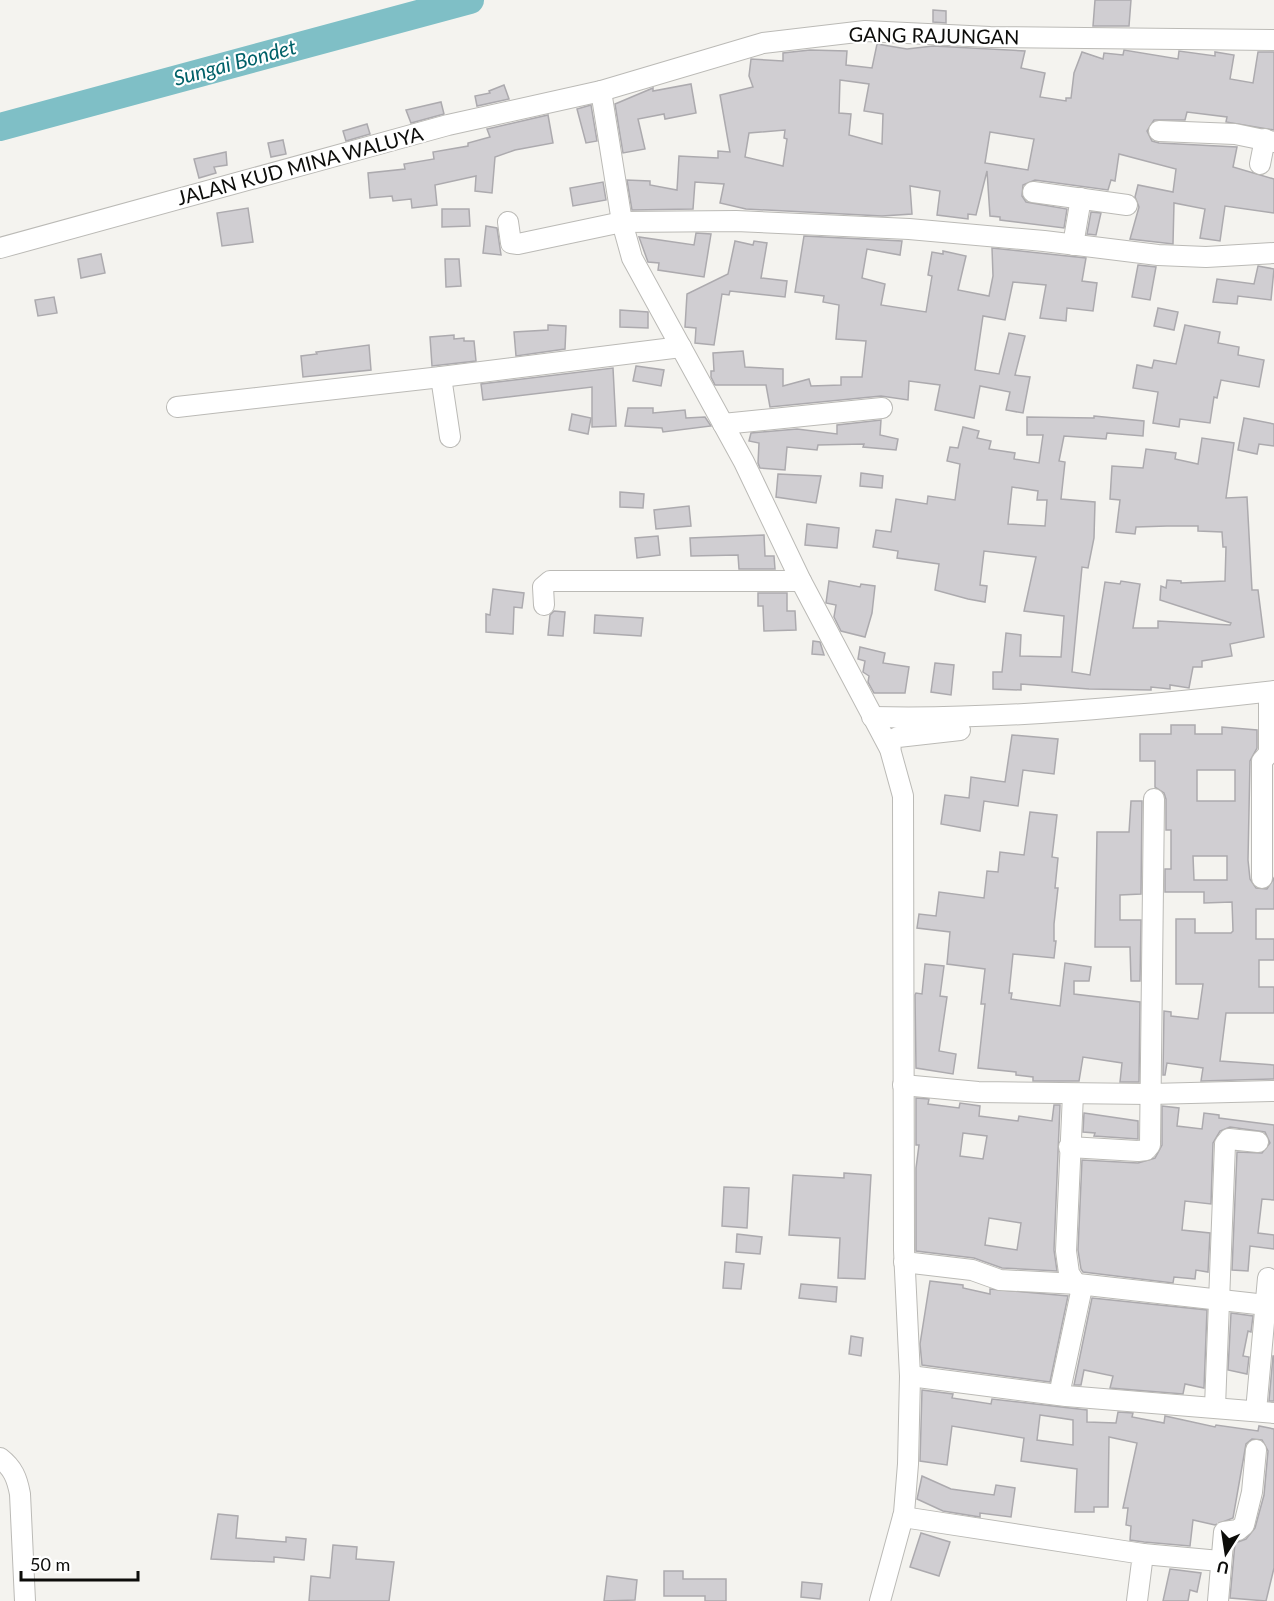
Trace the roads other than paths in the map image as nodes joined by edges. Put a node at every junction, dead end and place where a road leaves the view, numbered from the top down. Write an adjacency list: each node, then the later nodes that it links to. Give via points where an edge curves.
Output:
1 (1274, 40): 2 (street, GANG RAJUNGAN, via 990,38 865,32 763,43)
2 (601, 91): 10 (street); 12 (street, JALAN KUD MINA WALUYA, via 448,125)
3 (1159, 131): 4 (street, via 1235,134)
4 (1269, 141): 5 (street)
5 (1260, 164)
6 (1033, 192): 7 (street)
7 (1081, 198): 8 (street); 11 (street)
8 (1127, 205)
9 (508, 222): 10 (street, via 511,243 518,244)
10 (622, 222): 11 (street, via 856,226); 14 (street, via 632,258)
11 (1073, 245): 13 (street, via 1206,257)
12 (0, 248)
13 (1274, 253)
14 (681, 346): 15 (street); 18 (street)
15 (441, 376): 16 (street); 19 (street)
16 (177, 406)
17 (882, 408): 18 (street)
18 (723, 424): 20 (street)
19 (450, 437)
20 (801, 582): 21 (street, via 550,581 543,587); 24 (street)
21 (544, 605)
22 (1272, 699): 23 (street, via 1184,702); 26 (street, via 1269,753 1262,761)
23 (948, 725): 24 (street); 24 (street, via 892,740)
24 (880, 731): 27 (street, via 903,796)
25 (1154, 799): 30 (street)
26 (1262, 878)
27 (903, 1085): 29 (street, via 978,1092); 33 (street)
28 (1274, 1091): 30 (street)
29 (1073, 1094): 30 (street); 32 (street)
30 (1150, 1094): 32 (street, via 1151,1133 1146,1150)
31 (1258, 1142): 36 (street, via 1229,1140 1226,1144)
32 (1069, 1147): 35 (street, via 1066,1251 1069,1273)
33 (904, 1262): 35 (street, via 972,1270 1000,1280); 38 (street)
34 (1268, 1278): 37 (street)
35 (1078, 1284): 36 (street); 39 (street, via 1081,1292)
36 (1221, 1300): 37 (street); 40 (street)
37 (1266, 1305): 41 (street)
38 (910, 1377): 39 (street); 44 (street)
39 (1059, 1395): 40 (street)
40 (1215, 1407): 41 (street)
41 (1265, 1412)
42 (1256, 1450): 46 (street, via 1244,1525 1224,1532)
43 (0, 1458): 47 (street, via 16,1477 20,1494)
44 (903, 1517): 45 (street); 48 (street)
45 (1143, 1554): 46 (street); 49 (street)
46 (1220, 1561): 50 (street)
47 (25, 1601)
48 (880, 1601)
49 (1137, 1601)
50 (1218, 1601)

